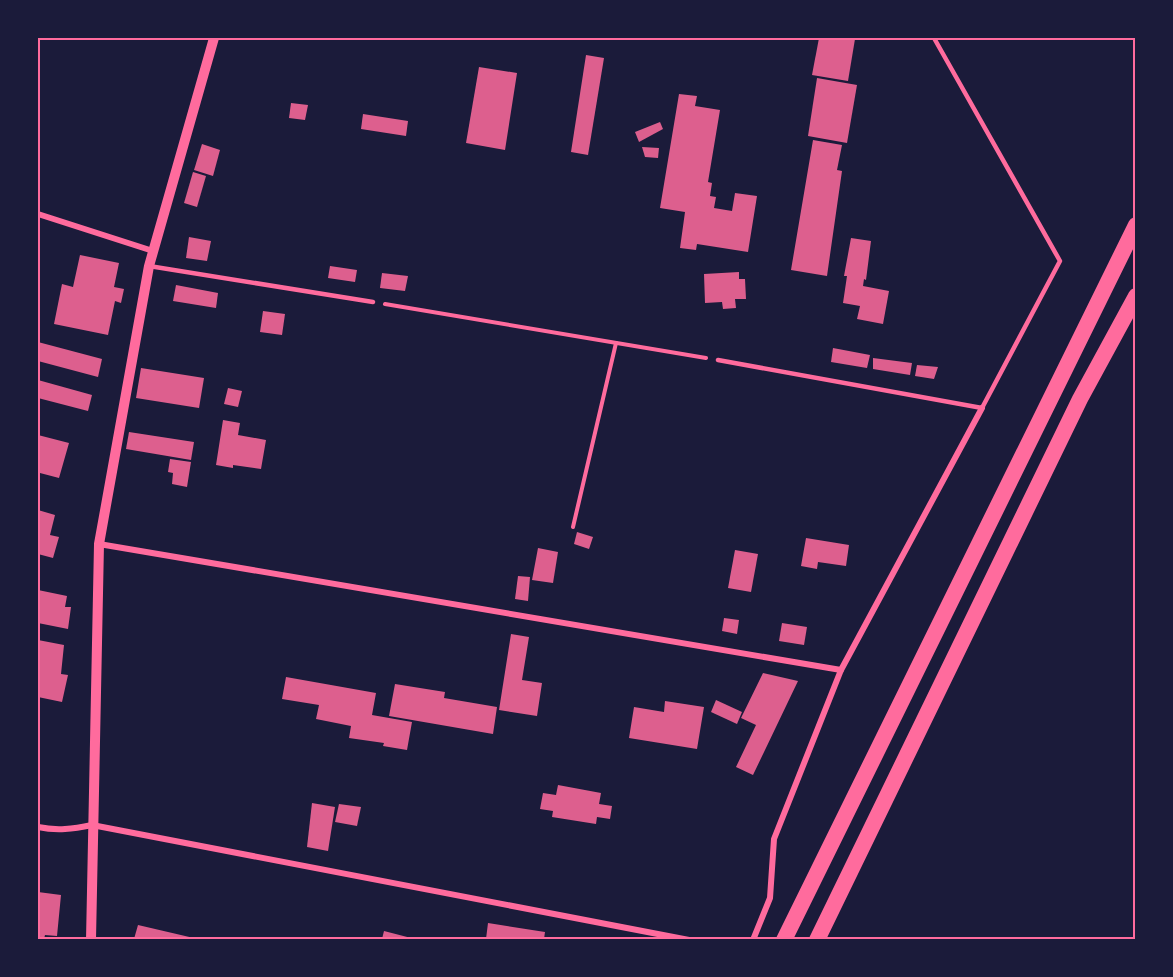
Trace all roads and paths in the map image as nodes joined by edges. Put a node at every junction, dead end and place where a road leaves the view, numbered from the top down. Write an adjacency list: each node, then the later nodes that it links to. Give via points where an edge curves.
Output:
1 (214, 38): 5 (street)
2 (934, 38): 11 (lane, via 1060,261)
3 (38, 214): 5 (street)
4 (1134, 225): 20 (highway)
5 (153, 251): 6 (street)
6 (149, 266): 8 (lane); 13 (street)
7 (1136, 296): 21 (highway, via 1080,399)
8 (373, 302): 9 (path)
9 (616, 343): 10 (path); 12 (path)
10 (718, 360): 11 (lane)
11 (982, 408): 14 (street)
12 (573, 527)
13 (99, 544): 14 (street); 15 (street)
14 (841, 670): 19 (street, via 774,840 770,898)
15 (92, 825): 16 (street, via 52,830); 17 (street); 18 (street)
16 (38, 827)
17 (91, 939)
18 (689, 939)
19 (753, 939)
20 (784, 939)
21 (817, 939)

